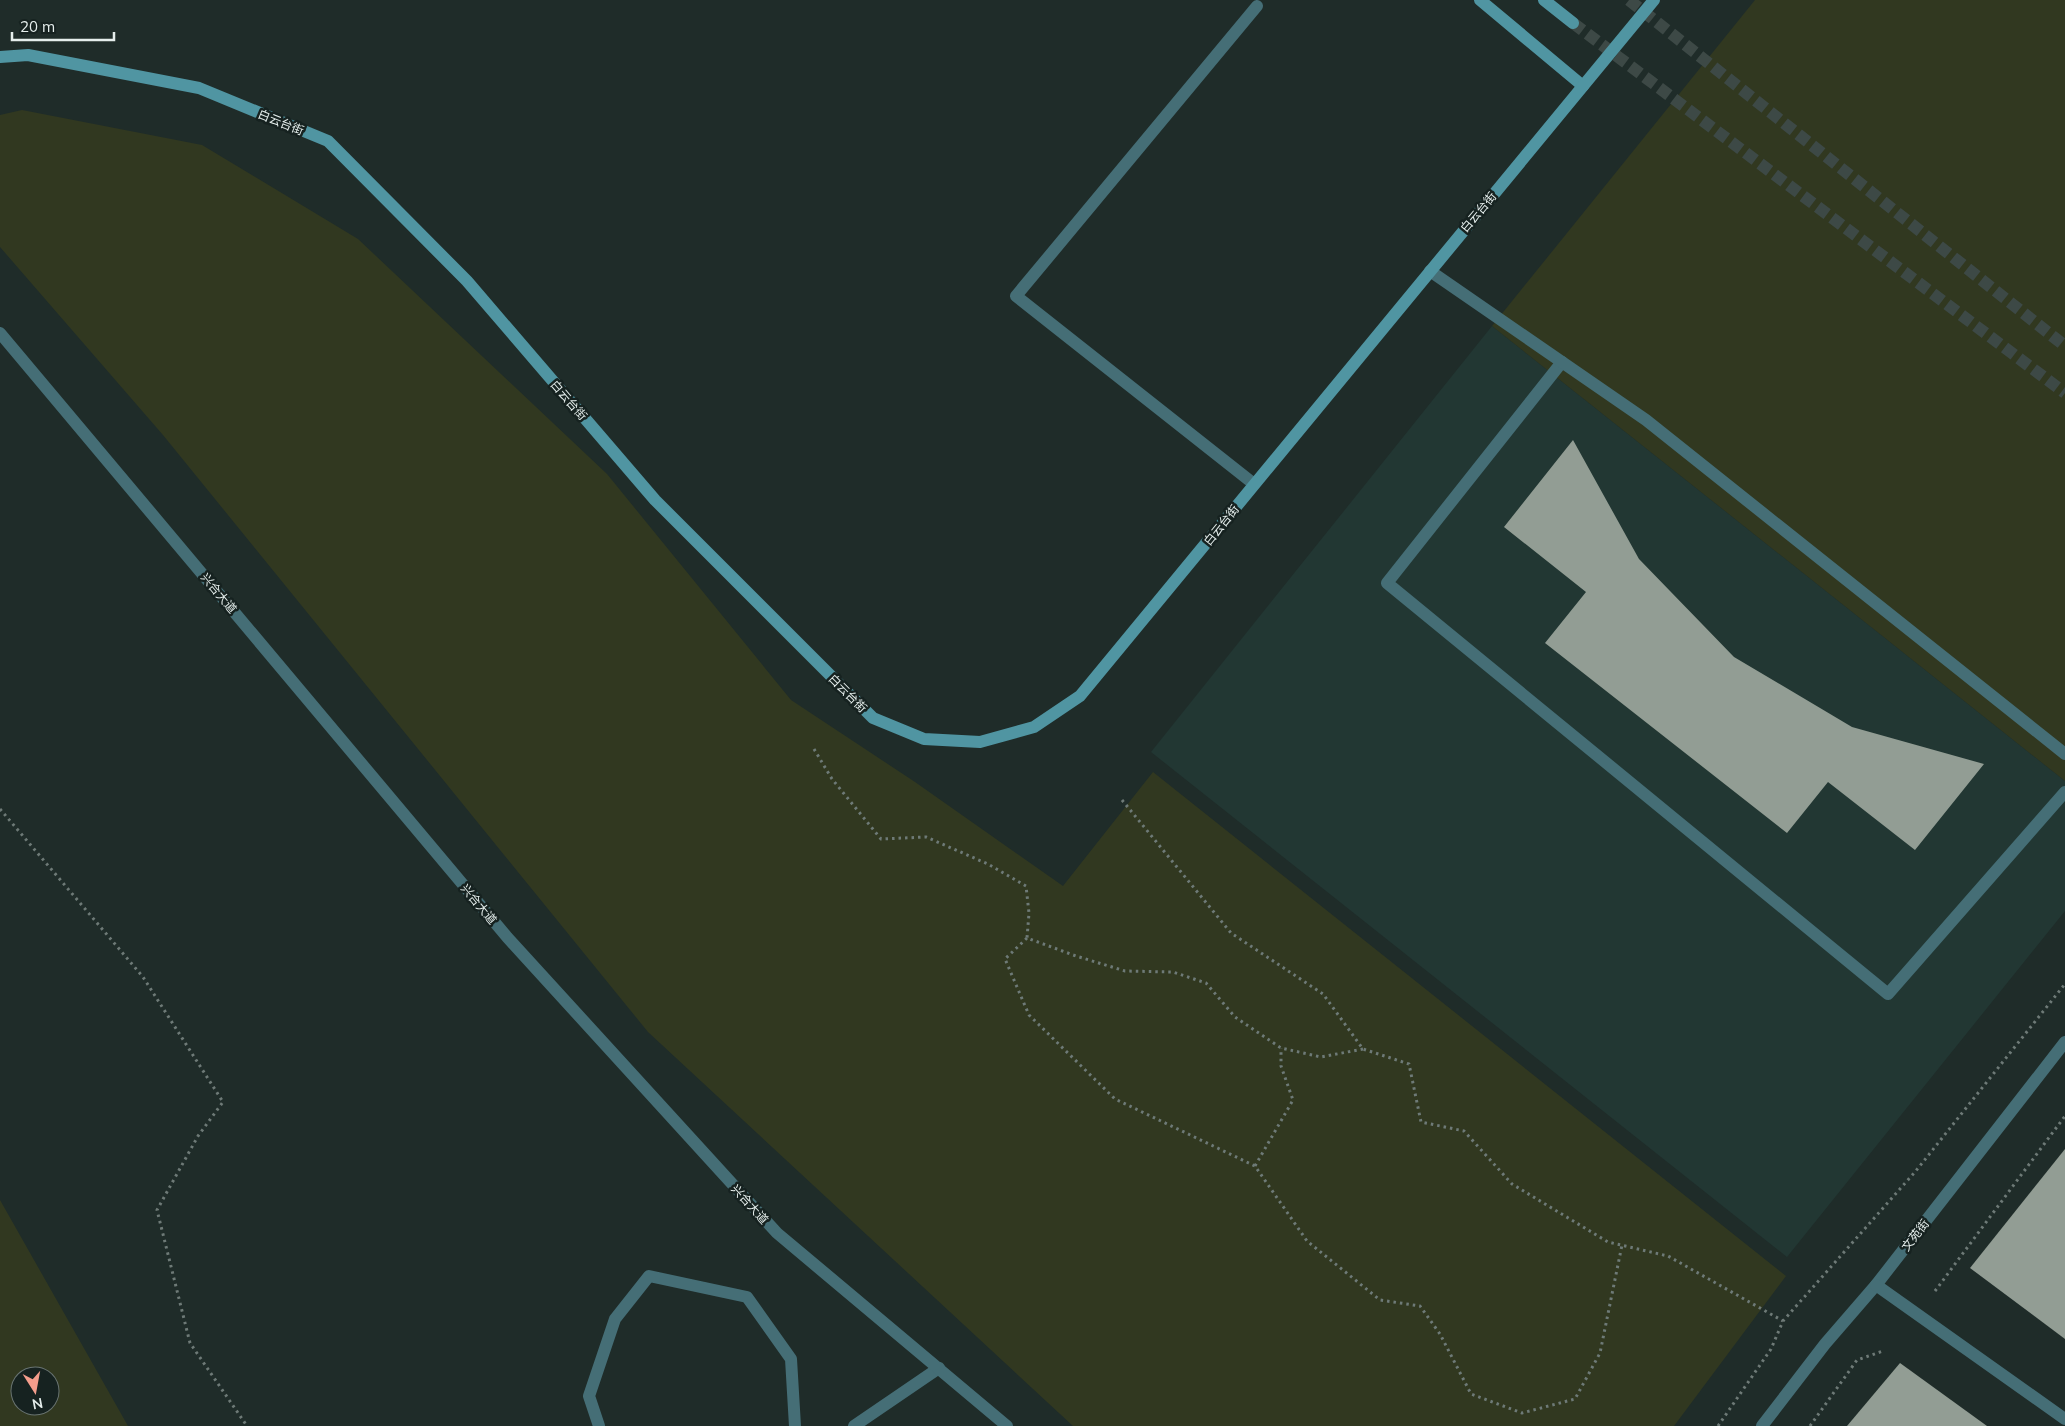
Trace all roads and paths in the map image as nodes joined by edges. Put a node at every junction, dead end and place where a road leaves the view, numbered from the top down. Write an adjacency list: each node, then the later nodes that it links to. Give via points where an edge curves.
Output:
1 (1480, 0): 7 (main road)
2 (1544, 0): 5 (main road)
3 (1654, 0): 7 (main road, 白云台街)
4 (1257, 6): 11 (street, via 1016,296)
5 (1573, 23)
6 (0, 57): 11 (main road, 白云台街, via 28,55 199,88 328,141 467,281 655,500 872,718 924,739 980,742 1034,727 1080,696)
7 (1582, 86): 8 (main road, 白云台街)
8 (1430, 271): 10 (street); 11 (main road, 白云台街)
9 (0, 333): 29 (street, 兴合大道, via 507,937 776,1233)
10 (1562, 362): 13 (street, via 1646,420); 14 (street, via 1387,583 1888,994)
11 (1254, 484)
12 (814, 749): 17 (path, via 832,779 881,839 926,837 988,864 1026,886)
13 (2065, 754)
14 (2065, 792)
15 (1122, 800): 21 (path, via 1231,933 1323,994)
16 (0, 809): 31 (path, via 143,977 223,1102 198,1136 158,1210 190,1343)
17 (1027, 938): 20 (path, via 1125,971 1173,972 1206,983 1235,1017); 23 (path, via 1005,959 1029,1015 1115,1099)
18 (2065, 984): 27 (path, via 1916,1172)
19 (2065, 1042): 25 (street, 文苑街)
20 (1281, 1048): 21 (path, via 1321,1057); 23 (path, via 1281,1066 1293,1100)
21 (1363, 1049): 24 (path, via 1409,1064 1422,1122 1464,1131 1512,1184 1608,1242)
22 (2065, 1116): 26 (path)
23 (1255, 1166): 24 (path, via 1307,1241 1380,1300 1420,1306 1440,1334 1471,1394 1522,1414 1575,1399 1600,1353)
24 (1622, 1245): 27 (path, via 1668,1256)
25 (1876, 1285): 30 (street); 37 (street, 文苑街)
26 (1935, 1291)
27 (1783, 1321): 36 (path, via 1771,1349)
28 (1883, 1352): 38 (path, via 1857,1360)
29 (939, 1368): 34 (street); 35 (street, 兴合大道)
30 (2065, 1419)
31 (247, 1426)
32 (599, 1426): 33 (street, via 589,1396 615,1319 649,1276 747,1297 791,1360)
33 (795, 1426)
34 (854, 1426)
35 (1007, 1426)
36 (1718, 1426)
37 (1762, 1426)
38 (1810, 1426)

